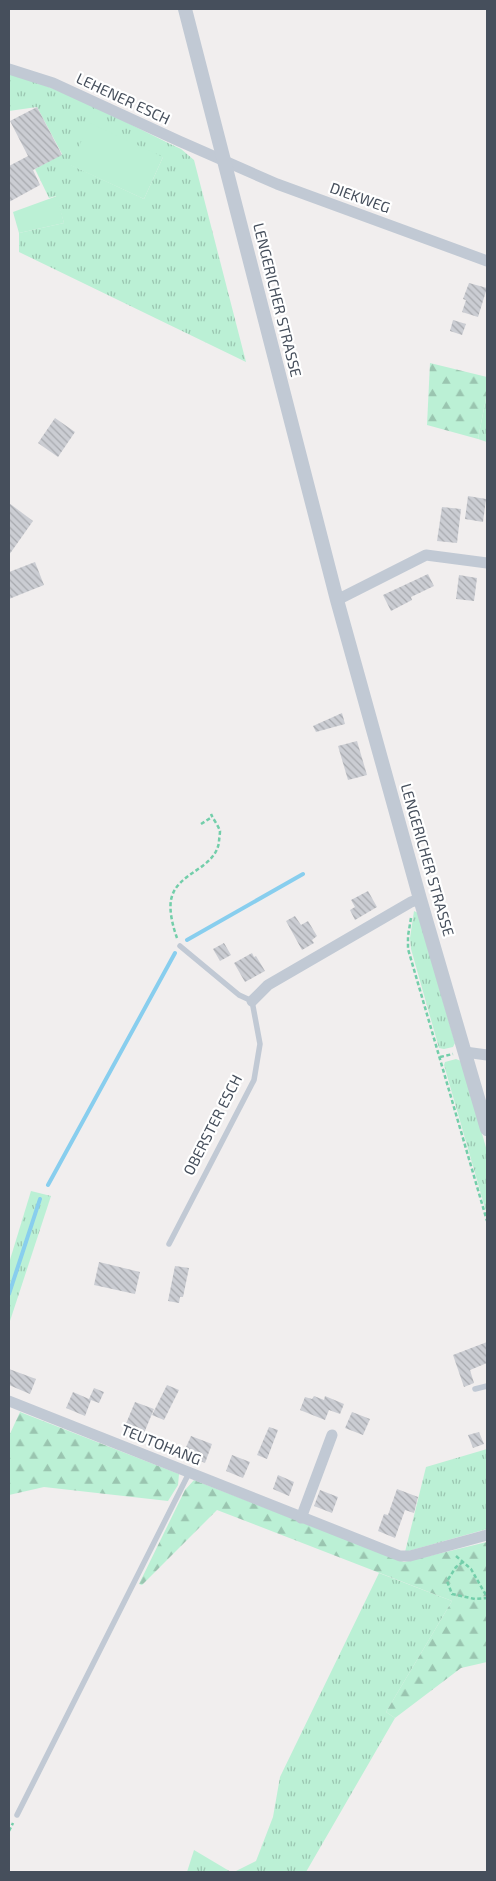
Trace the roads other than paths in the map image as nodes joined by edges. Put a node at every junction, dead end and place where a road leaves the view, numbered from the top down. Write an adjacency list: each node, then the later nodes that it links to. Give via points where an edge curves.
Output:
1 (184, 9): 3 (street, LENGERICHER STRASSE)
2 (9, 69): 3 (street, LEHENER ESCH, via 53,83)
3 (224, 160): 4 (street, DIEKWEG, via 278,184); 6 (street, LENGERICHER STRASSE)
4 (487, 261)
5 (487, 563): 6 (street, via 426,555)
6 (337, 600): 7 (street, LENGERICHER STRASSE)
7 (420, 899): 9 (street, via 268,986); 10 (street, LENGERICHER STRASSE)
8 (180, 946): 9 (lane, via 239,995)
9 (252, 1001): 13 (lane, OBERSTER ESCH, via 260,1044 254,1080)
10 (465, 1052): 11 (street); 12 (street, LENGERICHER STRASSE)
11 (487, 1055)
12 (487, 1129)
13 (169, 1244)
14 (487, 1386): 15 (lane)
15 (475, 1389)
16 (9, 1401): 18 (street, TEUTOHANG)
17 (332, 1435): 19 (street)
18 (189, 1473): 19 (street, TEUTOHANG); 21 (lane)
19 (301, 1518): 20 (street, TEUTOHANG, via 405,1557)
20 (487, 1535)
21 (17, 1815)

